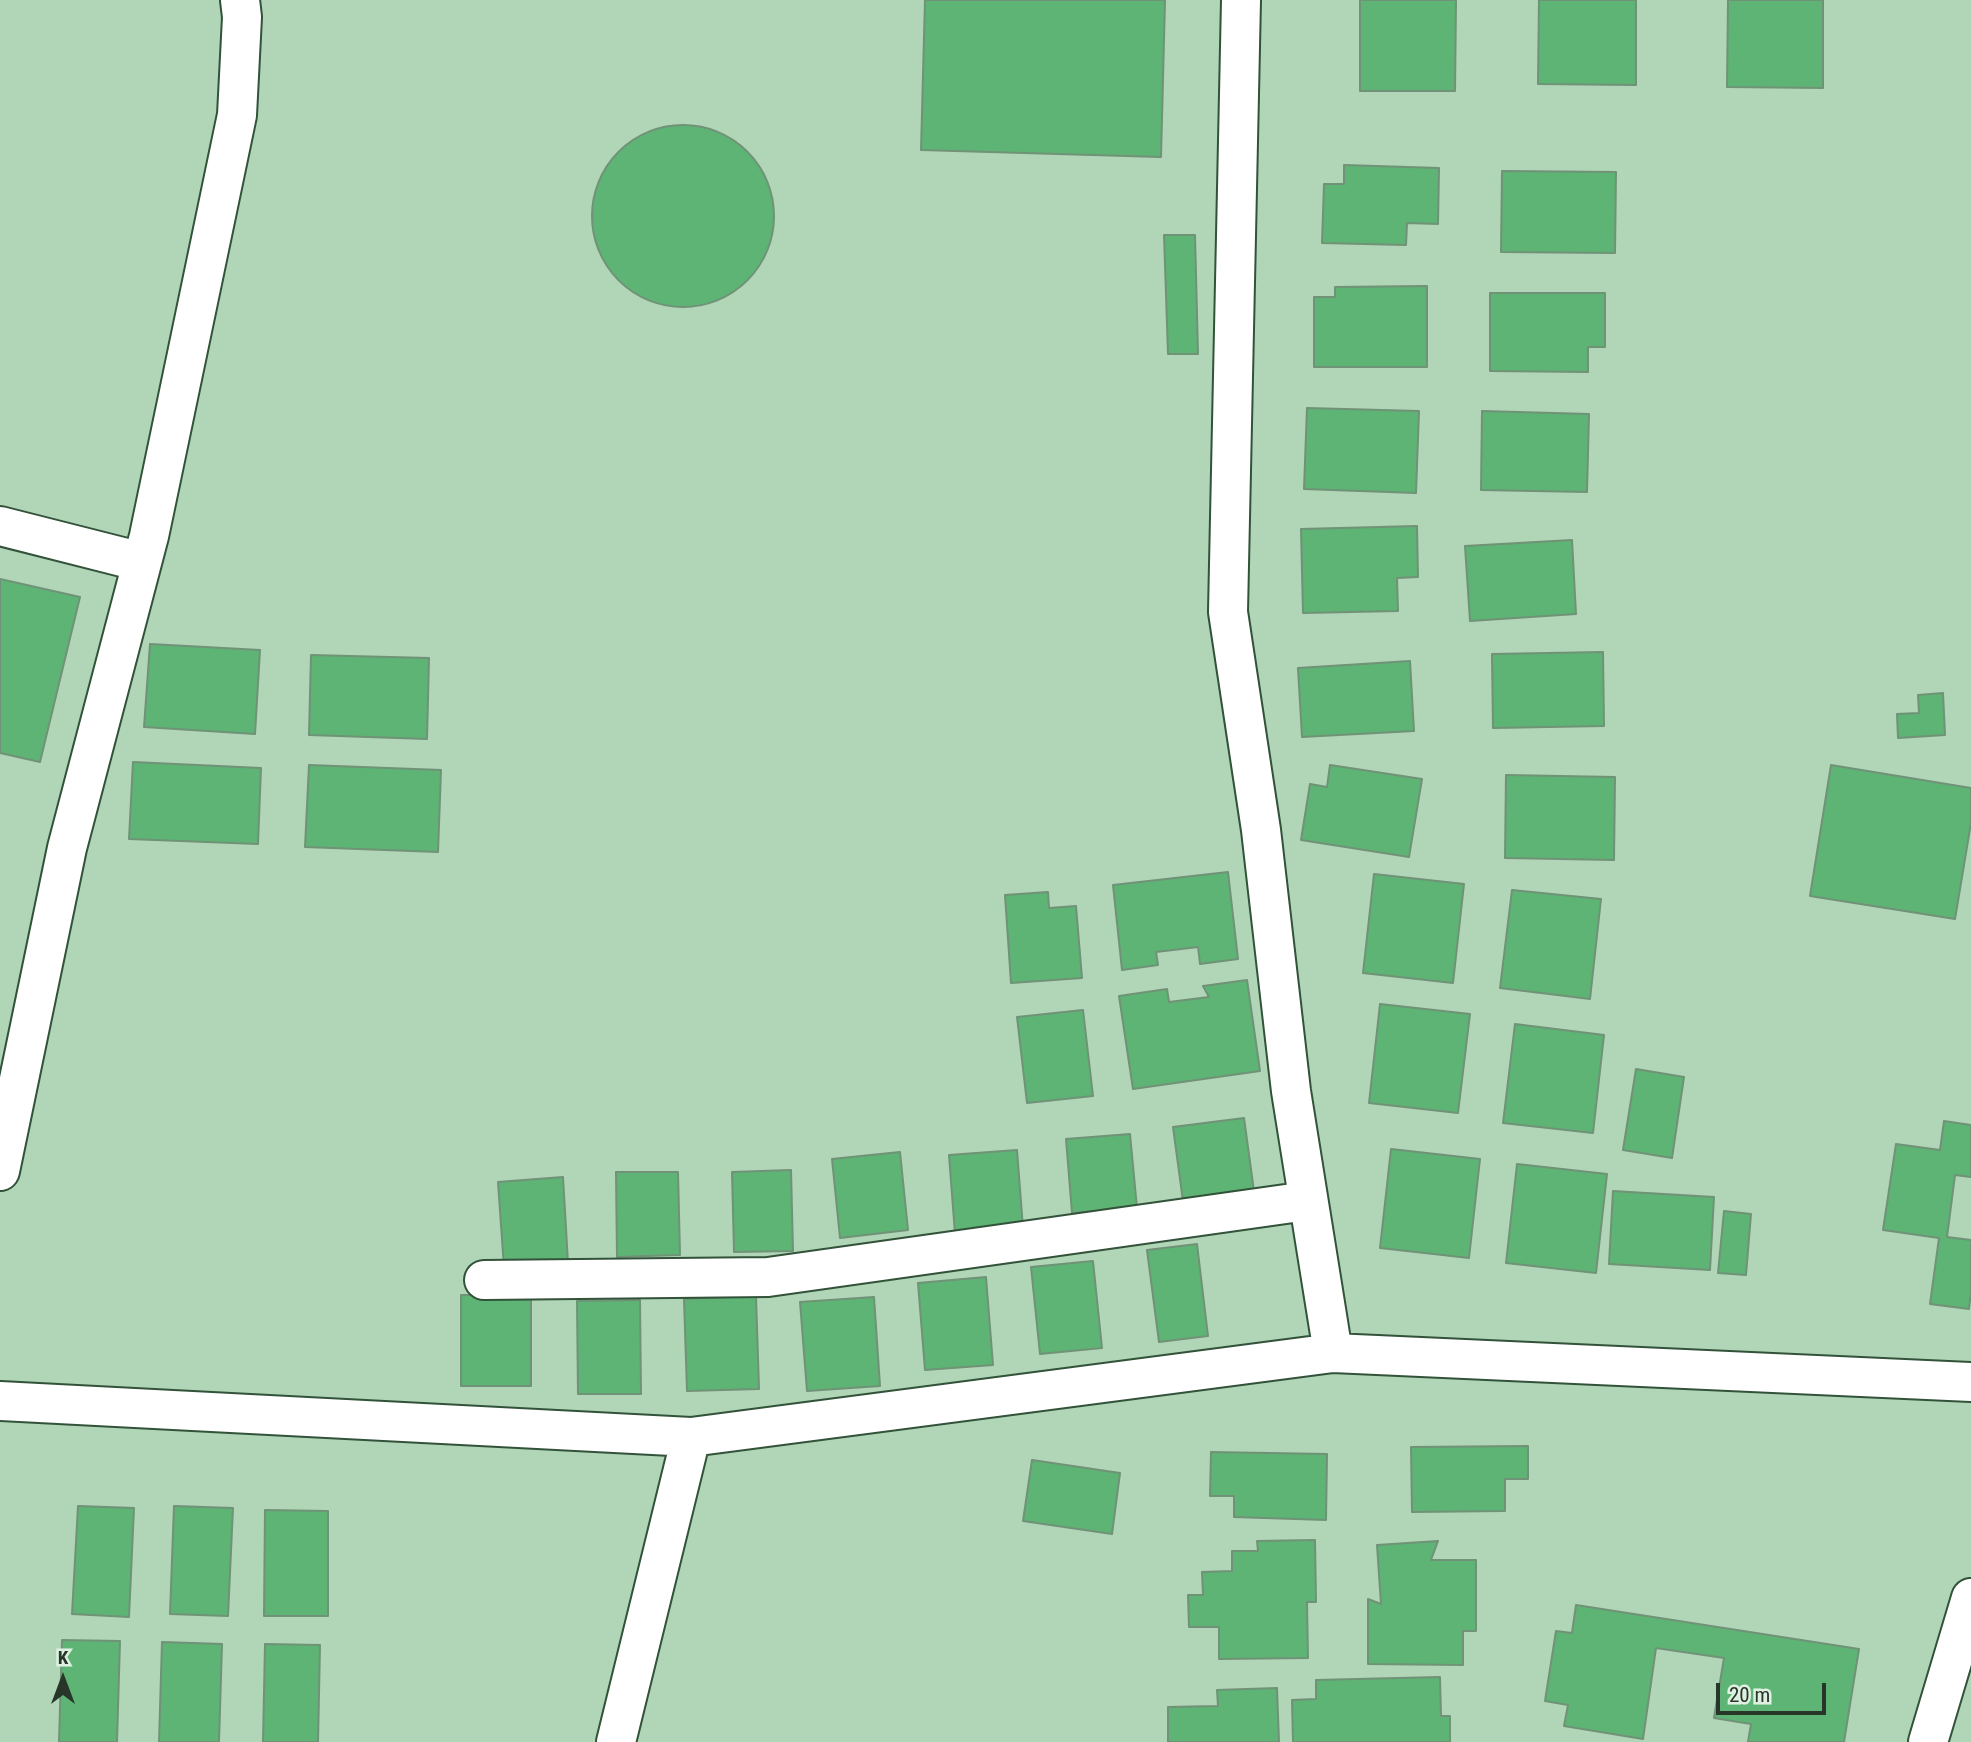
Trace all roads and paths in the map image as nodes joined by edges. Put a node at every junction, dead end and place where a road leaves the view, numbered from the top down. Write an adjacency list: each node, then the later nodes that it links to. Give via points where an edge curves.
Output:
1 (240, 0): 4 (street, via 237,115)
2 (1241, 0): 6 (street, via 1228,612 1261,830)
3 (0, 526): 4 (street)
4 (142, 562): 5 (street, via 67,848)
5 (0, 1171)
6 (1307, 1201): 7 (street, via 768,1277); 8 (street)
7 (484, 1280)
8 (1333, 1353): 9 (street); 11 (street)
9 (1971, 1382)
10 (0, 1401): 11 (street)
11 (691, 1437): 13 (street)
12 (1971, 1598): 14 (street)
13 (616, 1742)
14 (1928, 1742)

